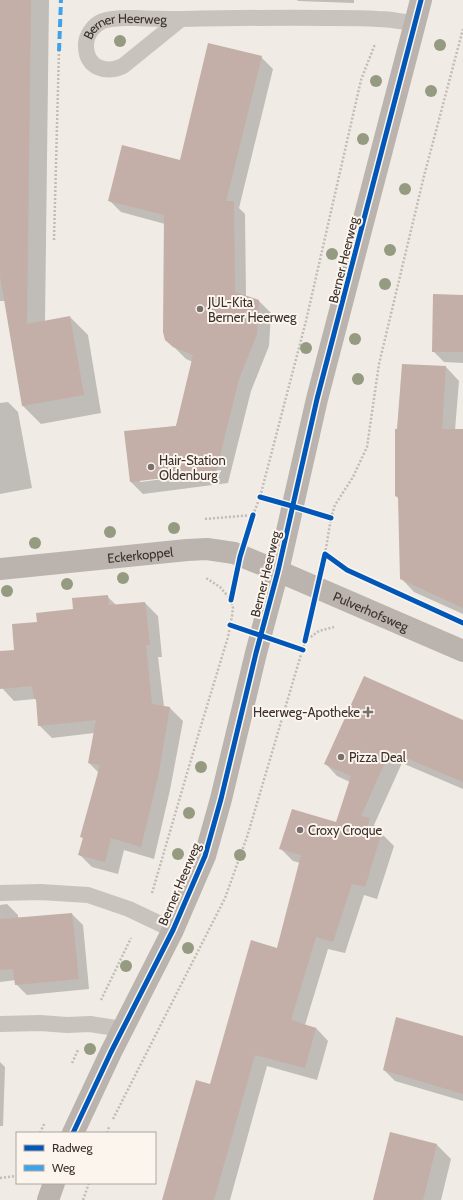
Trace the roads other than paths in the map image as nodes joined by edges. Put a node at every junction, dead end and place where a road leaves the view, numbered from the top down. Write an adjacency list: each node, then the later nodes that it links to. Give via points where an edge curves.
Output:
1 (421, 0): 3 (street, Berner Heerweg)
2 (181, 19): 2 (lane, Berner Heerweg, via 116,18 103,21 87,36 86,52 89,59 101,69 116,69); 3 (lane, Berner Heerweg, via 379,18)
3 (414, 23): 5 (street, Berner Heerweg, via 317,399)
4 (0, 569): 5 (street, Eckerkoppel, via 207,549 234,553)
5 (278, 571): 6 (street, Pulverhofsweg); 8 (street, Berner Heerweg, via 205,856)
6 (463, 651)
7 (0, 893): 8 (lane, via 88,895 129,909)
8 (173, 930): 10 (street, Berner Heerweg)
9 (0, 1024): 10 (lane, via 90,1024)
10 (122, 1029): 11 (street, Berner Heerweg)
11 (73, 1132)
12 (54, 1184): 13 (street)
13 (48, 1200)

